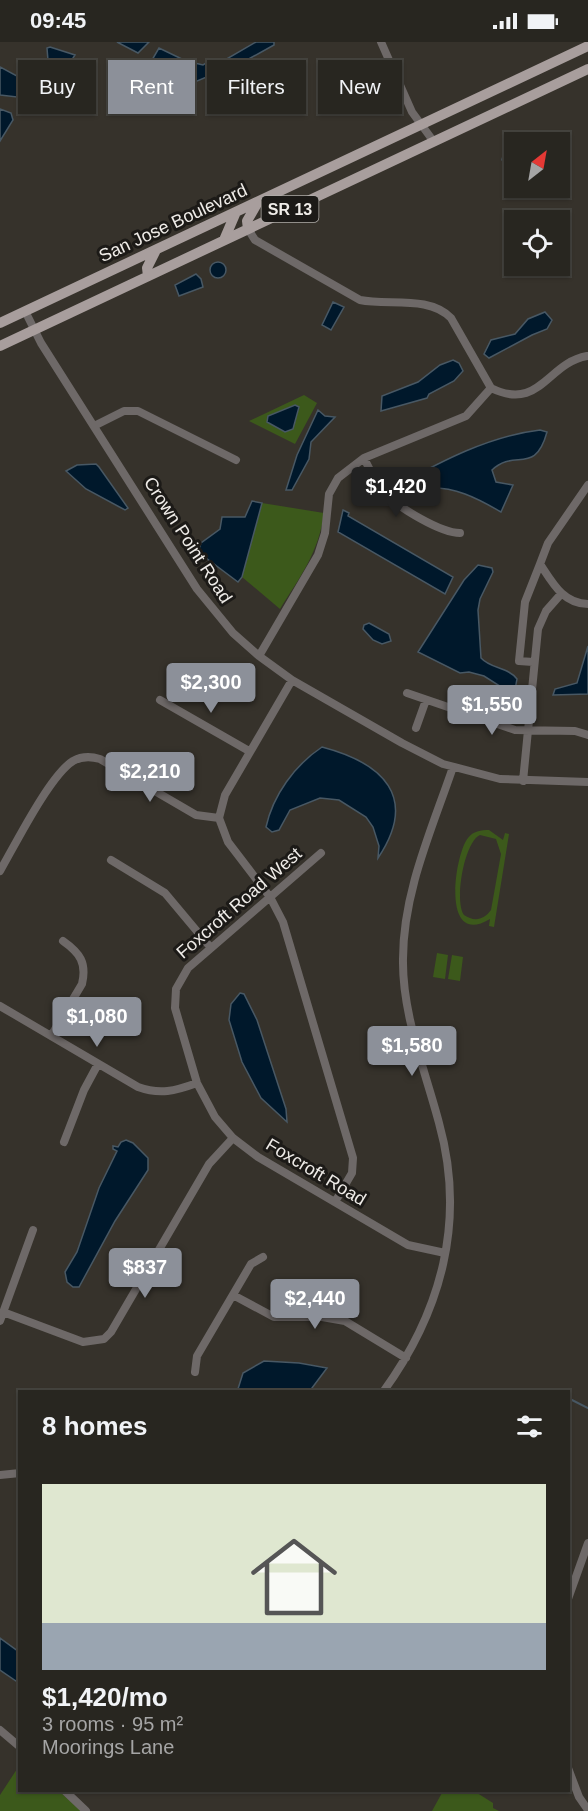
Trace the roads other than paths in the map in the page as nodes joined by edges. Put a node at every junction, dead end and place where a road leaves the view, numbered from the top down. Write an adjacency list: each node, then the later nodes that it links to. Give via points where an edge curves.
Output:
1 (381, 42): 4 (street)
2 (588, 46): 4 (main road, San Jose Boulevard / SR 13)
3 (588, 69): 5 (main road, San Jose Boulevard / SR 13)
4 (422, 125): 5 (street); 6 (main road, San Jose Boulevard / SR 13)
5 (434, 142): 8 (main road, San Jose Boulevard / SR 13)
6 (258, 202): 7 (main road, San Jose Boulevard / SR 13); 8 (main road)
7 (236, 212): 9 (main road); 10 (main road, San Jose Boulevard / SR 13)
8 (248, 229): 9 (main road, San Jose Boulevard / SR 13); 17 (street, via 255,240 360,300 441,309 451,318)
9 (224, 240): 11 (main road, San Jose Boulevard / SR 13)
10 (156, 250): 11 (main road, via 147,267); 12 (main road, San Jose Boulevard / SR 13)
11 (148, 276): 14 (main road, San Jose Boulevard / SR 13)
12 (25, 311): 13 (main road, San Jose Boulevard / SR 13); 14 (street, Crown Point Road)
13 (0, 323)
14 (34, 329): 15 (main road, San Jose Boulevard / SR 13); 18 (street, Crown Point Road)
15 (0, 346)
16 (587, 356): 17 (street, via 576,358 526,394 506,395)
17 (491, 388): 19 (street, via 466,416)
18 (94, 426): 20 (street, via 124,411 138,411); 26 (street, Crown Point Road, via 197,589 233,633)
19 (364, 458): 22 (street, via 377,483 394,502 448,533); 26 (street, via 344,471 333,486 318,555)
20 (236, 460)
21 (588, 484): 23 (street, via 548,543)
22 (460, 533)
23 (540, 564): 24 (street); 27 (street, via 525,602 519,661)
24 (561, 594): 25 (street); 27 (street, via 542,618)
25 (588, 604)
26 (259, 656): 28 (street, Crown Point Road)
27 (533, 662): 33 (street)
28 (292, 680): 35 (street); 36 (street, Crown Point Road, via 402,743)
29 (407, 693): 31 (street)
30 (160, 700): 35 (street)
31 (426, 700): 32 (street); 33 (street)
32 (416, 728)
33 (527, 731): 34 (street, via 575,731); 37 (street)
34 (588, 735)
35 (249, 751): 39 (street, via 225,795)
36 (453, 767): 37 (street, Crown Point Road); 54 (street, via 409,900 403,961 416,1044 449,1165 450,1215)
37 (523, 781): 38 (street, Crown Point Road)
38 (588, 782)
39 (219, 818): 42 (street, via 204,818 100,759 83,756 71,762 51,786); 43 (street, via 228,842)
40 (321, 853): 43 (street, Foxcroft Road West)
41 (111, 860): 45 (street, via 165,893)
42 (0, 871)
43 (270, 897): 45 (street, Foxcroft Road West); 52 (street, via 284,922 353,1158 352,1173)
44 (63, 941): 47 (street, via 80,955 84,974)
45 (210, 948): 49 (street, Foxcroft Road West, via 180,979 174,999)
46 (0, 1006): 47 (street)
47 (51, 1036): 48 (street)
48 (98, 1064): 49 (street, via 150,1091 172,1092); 51 (street)
49 (197, 1083): 50 (street, Foxcroft Road, via 215,1117)
50 (233, 1138): 52 (street, Foxcroft Road); 57 (street, via 209,1164 104,1339 83,1342)
51 (64, 1142)
52 (335, 1202): 54 (street, Foxcroft Road, via 408,1245)
53 (33, 1230): 57 (street)
54 (445, 1253): 58 (street, via 432,1306)
55 (263, 1257): 56 (street, via 251,1264)
56 (233, 1295): 58 (street, via 274,1317 345,1321); 59 (street, via 197,1356)
57 (2, 1316)
58 (406, 1358): 60 (street)
59 (195, 1372)
60 (384, 1390)
61 (18, 1473): 62 (street)
62 (0, 1475)
63 (588, 1543): 64 (street)
64 (570, 1593)
65 (0, 1730): 66 (street)
66 (18, 1745)
67 (570, 1773): 69 (street)
68 (66, 1792): 70 (street)
69 (588, 1810)
70 (86, 1811)

